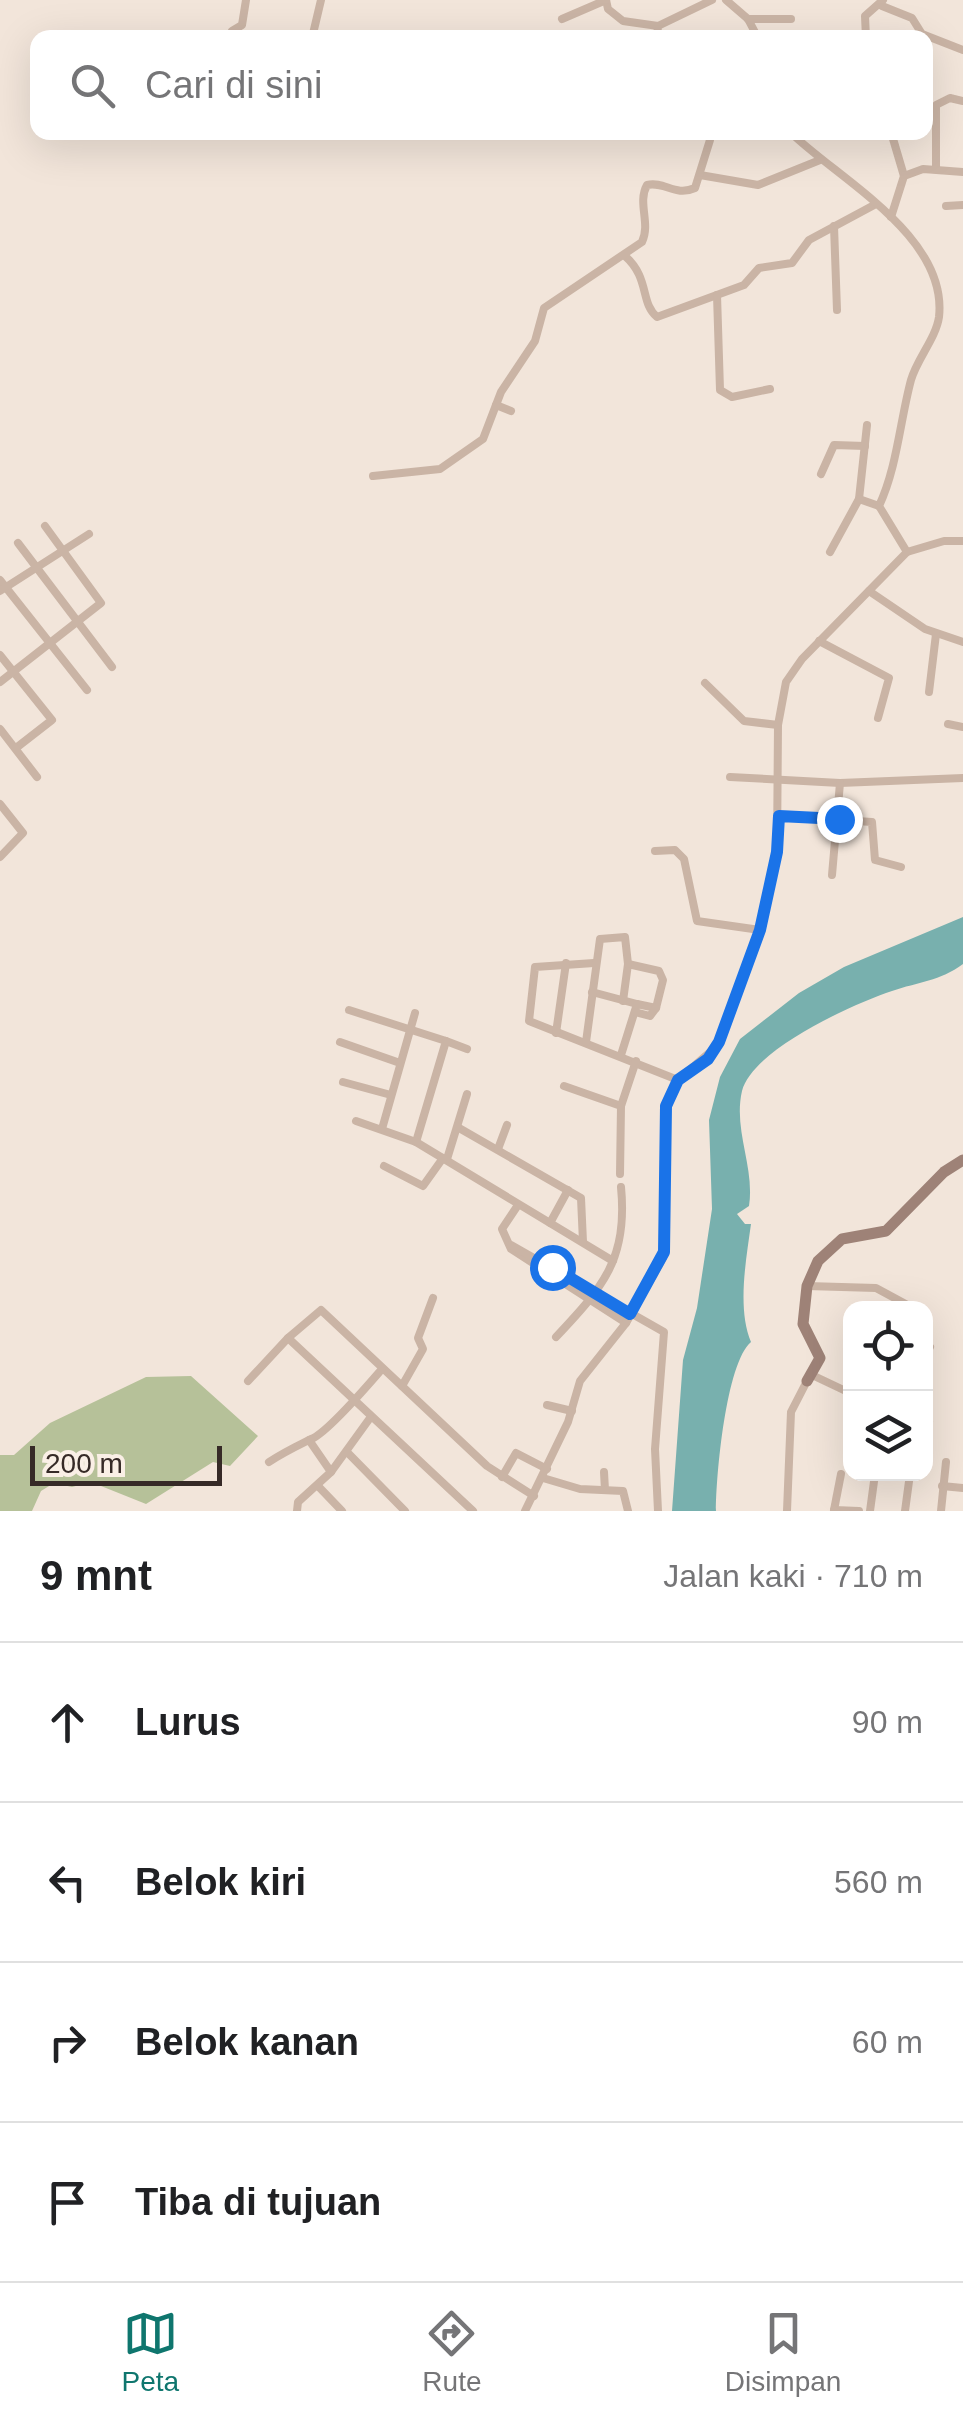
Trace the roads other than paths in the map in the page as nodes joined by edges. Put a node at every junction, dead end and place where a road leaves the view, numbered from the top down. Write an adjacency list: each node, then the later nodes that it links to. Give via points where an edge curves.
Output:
1 (246, 0): 10 (street, via 242,25)
2 (321, 0): 11 (street)
3 (712, 0): 9 (street)
4 (726, 0): 8 (street)
5 (882, 3): 14 (street, via 866,16); 15 (street, via 912,18)
6 (562, 19): 9 (street, via 606,0 623,21)
7 (791, 19): 8 (street)
8 (748, 20): 13 (street)
9 (658, 26): 12 (street)
10 (234, 30)
11 (314, 30)
12 (658, 30)
13 (754, 30)
14 (866, 30)
15 (920, 30)
16 (933, 38): 17 (street)
17 (963, 50)
18 (963, 101): 23 (street, via 936,105)
19 (710, 140): 25 (street)
20 (799, 140): 22 (street)
21 (893, 140): 26 (street)
22 (820, 160): 25 (street, via 758,186); 27 (street)
23 (936, 169): 24 (street); 26 (street)
24 (963, 172)
25 (700, 175): 32 (street, via 686,192 647,184 645,237)
26 (904, 176): 30 (street)
27 (876, 204): 30 (street); 31 (street)
28 (963, 205): 29 (street)
29 (946, 206)
30 (891, 217): 43 (street, via 928,267 939,320 914,372)
31 (834, 226): 33 (street, via 809,240 792,262 759,268 744,285); 34 (street)
32 (625, 256): 33 (street, via 640,270 648,307 657,317); 36 (street, via 544,308 528,357)
33 (717, 295): 35 (street, via 720,390 732,397)
34 (837, 310)
35 (770, 389)
36 (496, 405): 37 (street); 41 (street, via 483,438 450,463 428,472)
37 (511, 412)
38 (867, 425): 39 (street)
39 (865, 446): 40 (street, via 834,445); 42 (street)
40 (821, 474)
41 (373, 476)
42 (859, 499): 43 (street); 49 (street)
43 (879, 506): 50 (street)
44 (45, 526): 48 (street)
45 (89, 534): 48 (street)
46 (963, 541): 50 (street)
47 (18, 543): 51 (street)
48 (63, 551): 51 (street); 54 (street, via 100,603)
49 (830, 552)
50 (907, 552): 53 (street)
51 (36, 568): 52 (street); 54 (street)
52 (2, 586): 58 (street)
53 (869, 592): 55 (street); 56 (street)
54 (78, 623): 58 (street); 60 (street)
55 (936, 634): 57 (street); 65 (street)
56 (819, 641): 66 (street, via 889,678); 68 (street, via 789,677)
57 (963, 642)
58 (52, 644): 61 (street); 64 (street)
59 (0, 654): 61 (street)
60 (112, 667)
61 (14, 672): 62 (street); 71 (street, via 52,720)
62 (0, 682)
63 (705, 682): 68 (street, via 744,721)
64 (87, 690)
65 (929, 692)
66 (878, 718)
67 (948, 724): 69 (street)
68 (778, 725): 72 (street)
69 (963, 727)
70 (2, 735): 71 (street)
71 (16, 748): 73 (street)
72 (777, 776): 74 (street); 76 (street); 78 (street)
73 (37, 777)
74 (730, 777)
75 (963, 778): 76 (street)
76 (840, 783): 79 (street)
77 (0, 804): 81 (street, via 22,834)
78 (779, 816): 79 (street); 84 (street)
79 (839, 819): 82 (street, via 872,822 875,860); 83 (street)
80 (655, 852): 84 (street, via 675,850 684,859 697,921)
81 (0, 857)
82 (901, 868)
83 (832, 875)
84 (760, 930): 102 (street, via 717,1046)
85 (566, 963): 86 (street); 94 (street); 94 (street, via 538,965 532,974 529,1021)
86 (594, 963): 87 (street, via 600,939 615,936 627,940); 88 (street)
87 (628, 964): 89 (street); 90 (street, via 661,972 656,1008 650,1016)
88 (592, 992): 89 (street); 97 (street)
89 (623, 1001): 90 (street)
90 (636, 1008): 99 (street)
91 (349, 1010): 93 (street)
92 (415, 1013): 93 (street)
93 (411, 1030): 95 (street); 101 (street)
94 (556, 1033): 97 (street)
95 (446, 1041): 98 (street); 112 (street)
96 (340, 1042): 101 (street)
97 (586, 1042): 99 (street)
98 (467, 1049)
99 (621, 1054): 100 (street)
100 (636, 1061): 102 (street); 107 (street)
101 (400, 1063): 106 (street)
102 (678, 1080): 128 (street, via 665,1113 664,1252)
103 (343, 1082): 106 (street)
104 (564, 1086): 107 (street)
105 (466, 1094): 110 (street)
106 (391, 1095): 111 (street)
107 (621, 1106): 117 (street)
108 (356, 1122): 111 (street)
109 (507, 1125): 113 (street)
110 (458, 1128): 113 (street); 114 (street)
111 (382, 1130): 112 (street)
112 (416, 1142): 114 (street)
113 (498, 1149): 119 (street)
114 (445, 1159): 116 (street, via 423,1186); 120 (street)
115 (962, 1163): 124 (street, via 886,1231 836,1242)
116 (384, 1166)
117 (620, 1174)
118 (621, 1187): 123 (street, via 624,1234)
119 (568, 1190): 121 (street); 122 (street, via 582,1201)
120 (518, 1205): 121 (street); 125 (street, via 502,1229 512,1250)
121 (550, 1223): 122 (street)
122 (583, 1242): 123 (street)
123 (614, 1260): 125 (street)
124 (807, 1286): 127 (street, via 876,1288); 132 (street, via 803,1328 820,1355)
125 (594, 1295): 128 (street); 129 (street)
126 (433, 1298): 134 (street, via 418,1338 423,1349)
127 (900, 1301)
128 (628, 1318): 138 (street, via 584,1375); 163 (street, via 660,1328 666,1343 656,1432)
129 (556, 1337)
130 (288, 1338): 131 (street, via 322,1310); 133 (street); 136 (street)
131 (381, 1370): 134 (street); 136 (street)
132 (810, 1378): 135 (street); 164 (street, via 791,1412)
133 (248, 1381)
134 (402, 1386): 148 (street)
135 (845, 1391)
136 (353, 1403): 139 (street); 140 (street)
137 (547, 1406): 138 (street)
138 (572, 1411): 146 (street)
139 (370, 1418): 141 (street); 160 (street)
140 (309, 1440): 142 (street); 144 (street)
141 (347, 1452): 144 (street); 159 (street)
142 (269, 1462)
143 (946, 1462): 152 (street)
144 (332, 1472): 151 (street)
145 (604, 1472): 154 (street)
146 (545, 1473): 148 (street, via 516,1452); 154 (street, via 580,1489); 155 (street)
147 (841, 1474): 156 (street)
148 (502, 1476): 155 (street)
149 (874, 1481): 166 (street)
150 (909, 1481): 167 (street)
151 (318, 1486): 157 (street, via 298,1502); 158 (street)
152 (942, 1486): 153 (street); 168 (street)
153 (963, 1488)
154 (605, 1490): 162 (street, via 626,1494)
155 (534, 1496): 161 (street)
156 (832, 1510): 165 (street)
157 (297, 1511)
158 (342, 1511)
159 (405, 1511)
160 (473, 1511)
161 (526, 1511)
162 (628, 1511)
163 (658, 1511)
164 (787, 1511)
165 (859, 1511)
166 (870, 1511)
167 (904, 1511)
168 (941, 1511)

